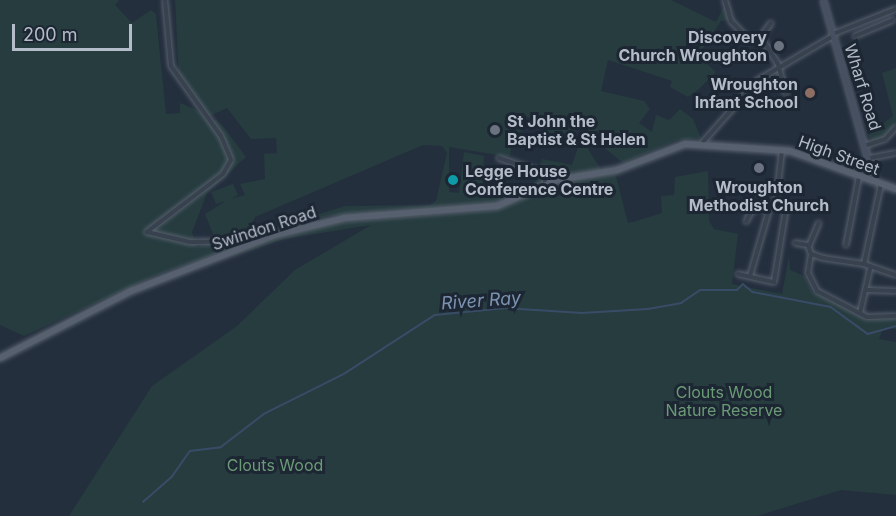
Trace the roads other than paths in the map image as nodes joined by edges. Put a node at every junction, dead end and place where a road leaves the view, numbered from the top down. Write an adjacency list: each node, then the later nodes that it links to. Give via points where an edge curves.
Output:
1 (165, 0): 31 (street, via 171,66 221,136 231,160 224,174 147,232 190,242)
2 (725, 0): 11 (street, via 731,21)
3 (823, 0): 9 (main road, Wharf Road)
4 (896, 9): 5 (street)
5 (878, 16): 8 (street); 9 (street)
6 (893, 20): 8 (street)
7 (771, 23): 12 (street, via 761,37)
8 (881, 25): 10 (street)
9 (833, 35): 12 (street); 16 (main road, Wharf Road)
10 (855, 36)
11 (750, 41)
12 (778, 64): 13 (street); 15 (street, via 737,99)
13 (786, 93)
14 (896, 126): 16 (street, via 885,139)
15 (703, 140): 17 (main road, High Street); 23 (main road, Swindon Road, via 609,171)
16 (867, 145): 20 (main road, Wharf Road)
17 (783, 150): 22 (main road, High Street); 27 (street)
18 (896, 153): 20 (street)
19 (499, 158): 21 (street)
20 (870, 158): 24 (main road, Wharf Road)
21 (545, 170): 23 (street); 25 (street)
22 (860, 177): 24 (main road, High Street); 34 (street)
23 (561, 179): 25 (main road, Swindon Road)
24 (877, 183): 26 (main road, High Street); 38 (street)
25 (544, 186): 32 (main road, Swindon Road, via 483,209 337,219)
26 (896, 189)
27 (776, 201): 28 (street); 42 (street, via 787,203 774,282)
28 (769, 210): 29 (street, via 752,210); 42 (street)
29 (746, 222)
30 (819, 223): 35 (street)
31 (232, 241): 32 (street); 36 (street)
32 (258, 241): 36 (main road, Swindon Road)
33 (795, 243): 35 (street)
34 (846, 245)
35 (809, 246): 37 (street)
36 (233, 250): 47 (main road, Swindon Road, via 115,298)
37 (812, 254): 38 (street, via 855,267); 45 (street, via 808,273 815,289)
38 (864, 264): 39 (street)
39 (870, 269): 41 (street); 43 (street)
40 (738, 274): 42 (street)
41 (896, 275)
42 (750, 276)
43 (867, 290): 44 (street); 45 (street)
44 (896, 291)
45 (860, 313): 46 (street, via 870,318)
46 (896, 316)
47 (0, 358)

